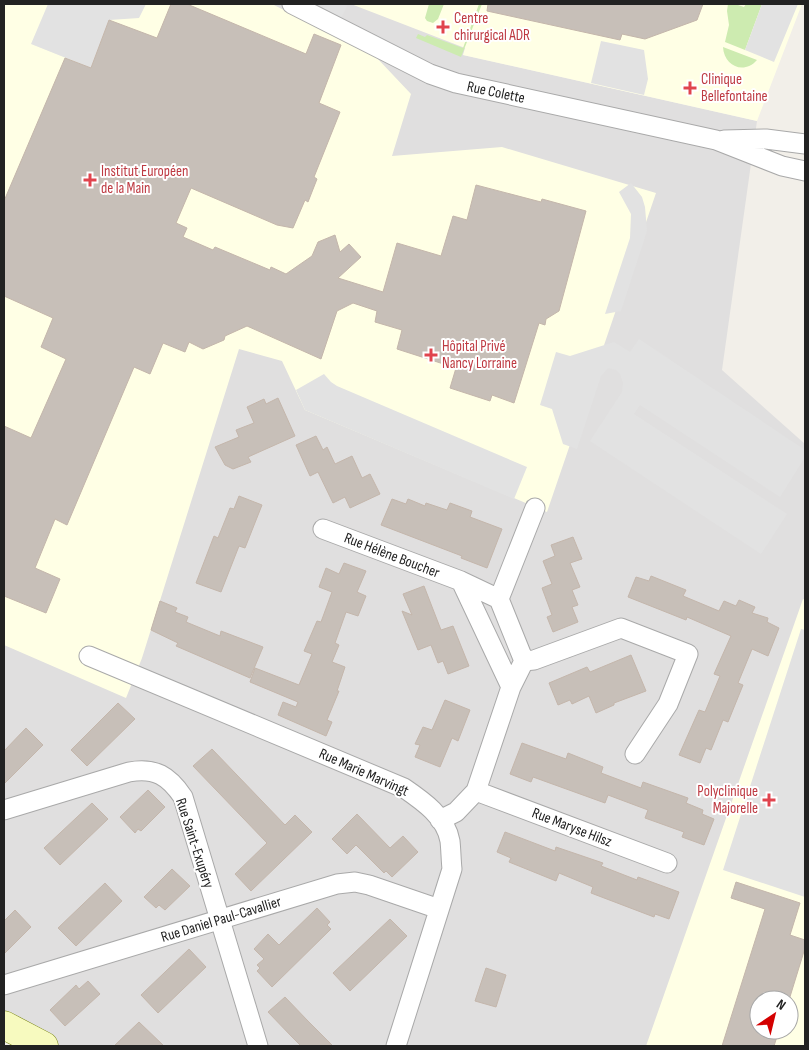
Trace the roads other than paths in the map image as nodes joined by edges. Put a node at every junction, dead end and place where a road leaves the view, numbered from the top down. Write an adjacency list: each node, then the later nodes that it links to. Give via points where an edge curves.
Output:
1 (292, 4): 2 (street, Rue Colette, via 456,84)
2 (716, 140): 3 (street, Rue Colette, via 766,139); 4 (street, Rue Colette, via 782,166)
3 (805, 144)
4 (805, 171)
5 (535, 508): 8 (street)
6 (323, 529): 7 (street, Rue Hélène Boucher)
7 (461, 581): 8 (street, Rue Hélène Boucher); 11 (street)
8 (499, 599): 10 (street)
9 (89, 656): 15 (street, Rue Marie Marvingt, via 404,788 423,801)
10 (524, 661): 11 (street); 12 (street, via 621,628 688,654 668,704)
11 (511, 687): 13 (street)
12 (635, 754)
13 (476, 791): 15 (street, via 456,812); 16 (street, Rue Maryse Hilsz)
14 (4, 810): 18 (street, Rue Saint-Exupéry, via 129,772 141,770 164,776 183,797)
15 (440, 820): 17 (street, Rue Marie Marvingt, via 449,839 452,869)
16 (667, 863)
17 (438, 909): 18 (street, Rue Daniel Paul-Cavallier, via 355,882 337,884); 23 (street, Rue Marie Marvingt)
18 (220, 919): 19 (street, Rue Daniel Paul-Cavallier); 22 (street, Rue Saint-Exupéry)
19 (4, 985)
20 (4, 1025): 21 (street)
21 (44, 1046)
22 (258, 1046)
23 (396, 1046)

